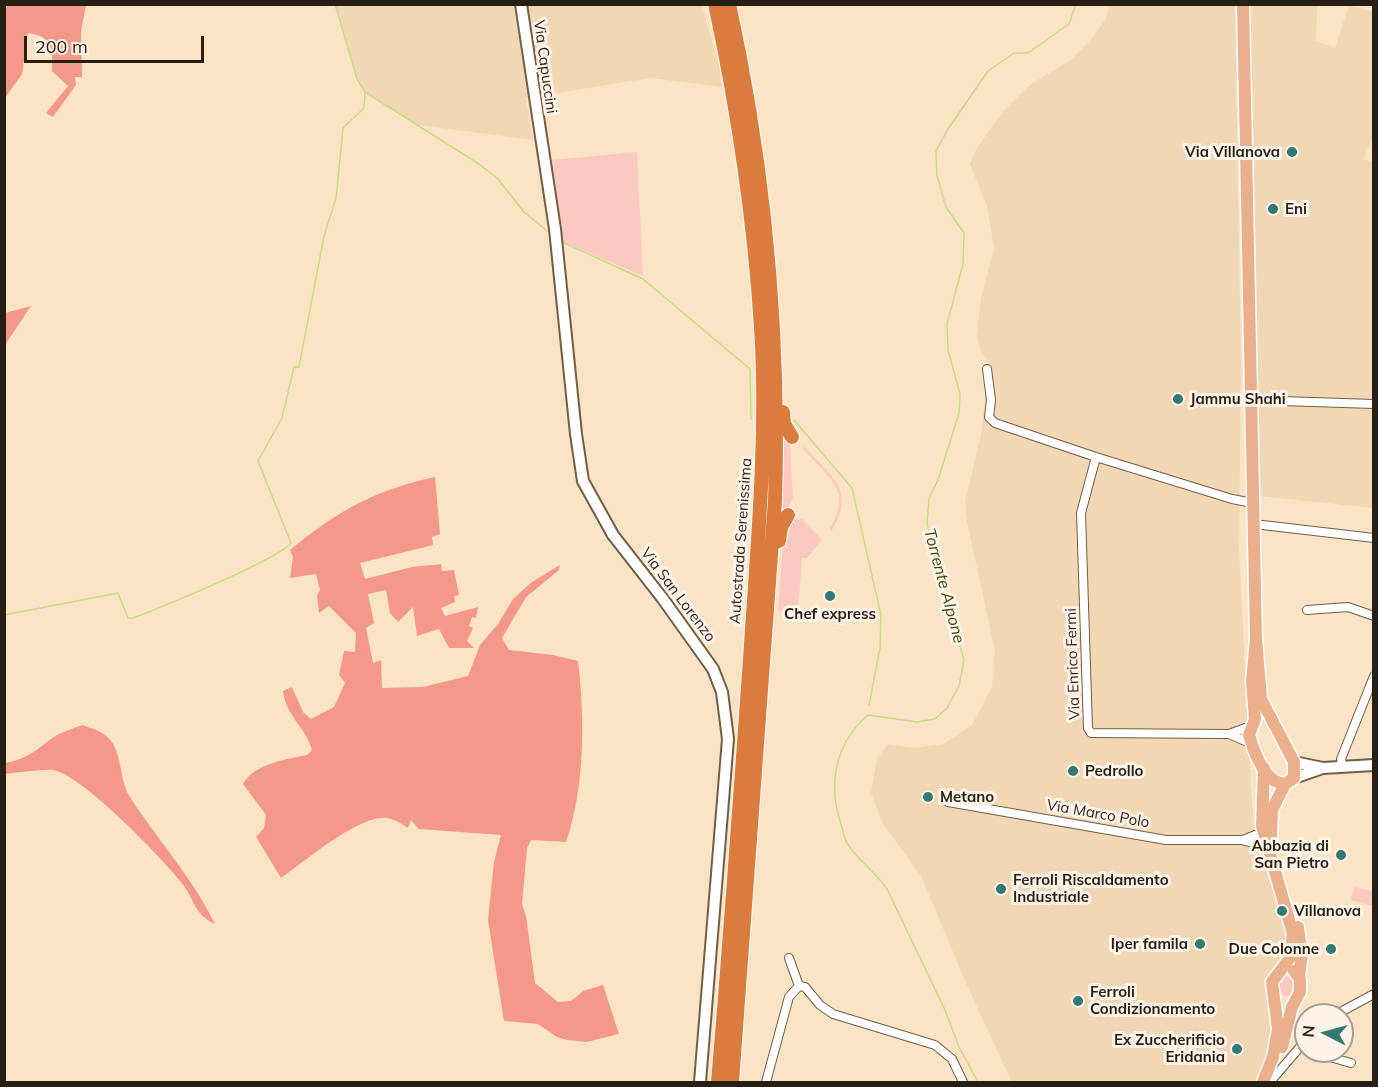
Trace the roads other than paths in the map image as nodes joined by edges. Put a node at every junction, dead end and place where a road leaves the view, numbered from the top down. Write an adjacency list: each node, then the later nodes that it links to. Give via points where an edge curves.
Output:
1 (520, 4): 5 (street, Via Capuccini)
2 (715, 4): 46 (highway, Autostrada Serenissima, via 750,205 761,328 763,422 759,527)
3 (729, 4): 7 (highway, Autostrada Serenissima, via 762,193)
4 (1243, 4): 8 (main road)
5 (540, 135): 45 (street, Via San Lorenzo, via 555,229 583,481 613,536 713,669 727,716)
6 (987, 369): 11 (street, via 989,417 995,423)
7 (776, 372): 10 (highway, via 784,424); 16 (highway, Autostrada Serenissima, via 775,501)
8 (1251, 400): 9 (street); 12 (main road)
9 (1374, 404)
10 (792, 437)
11 (1096, 457): 12 (street); 23 (street, Via Enrico Fermi, via 1081,513 1089,731 1095,735)
12 (1253, 502): 14 (main road)
13 (788, 515): 16 (highway, via 780,531)
14 (1254, 524): 15 (street); 19 (main road)
15 (1374, 538)
16 (768, 596): 47 (highway, Autostrada Serenissima)
17 (1307, 610): 18 (street, via 1348,607)
18 (1374, 616)
19 (1256, 638): 21 (main road, via 1261,699); 22 (main road)
20 (1374, 676): 27 (street, via 1341,759)
21 (1272, 721): 22 (main road, via 1261,719); 25 (main road)
22 (1252, 725): 23 (street, Via Enrico Fermi); 24 (main road, via 1249,735)
23 (1229, 734): 24 (street, Via Enrico Fermi)
24 (1253, 746): 28 (main road)
25 (1294, 762): 29 (street); 30 (main road)
26 (1374, 765): 27 (street)
27 (1342, 767): 29 (street)
28 (1264, 768): 30 (main road, via 1272,780); 32 (main road)
29 (1323, 768): 30 (street)
30 (1289, 781): 37 (main road, via 1272,810 1270,831 1301,936)
31 (948, 802): 33 (street, Via Marco Polo, via 1156,838)
32 (1263, 832): 33 (street, Via Marco Polo); 34 (main road)
33 (1243, 840): 34 (street, Via Marco Polo)
34 (1266, 845): 36 (main road, via 1293,934 1291,955)
35 (789, 958): 38 (street)
36 (1281, 970): 37 (main road); 40 (main road, via 1272,982)
37 (1299, 976): 41 (main road, via 1300,992)
38 (799, 986): 48 (street, via 789,997); 49 (street, via 805,987 833,1014 934,1045 951,1059)
39 (1374, 994): 42 (street)
40 (1274, 996): 41 (main road, via 1287,1001); 50 (main road, via 1278,1019 1276,1047)
41 (1295, 998): 44 (main road)
42 (1354, 1005)
43 (1294, 1055): 44 (street)
44 (1284, 1059): 51 (main road)
45 (700, 1083)
46 (718, 1083)
47 (732, 1083)
48 (766, 1083)
49 (963, 1083)
50 (1263, 1083)
51 (1270, 1083)

